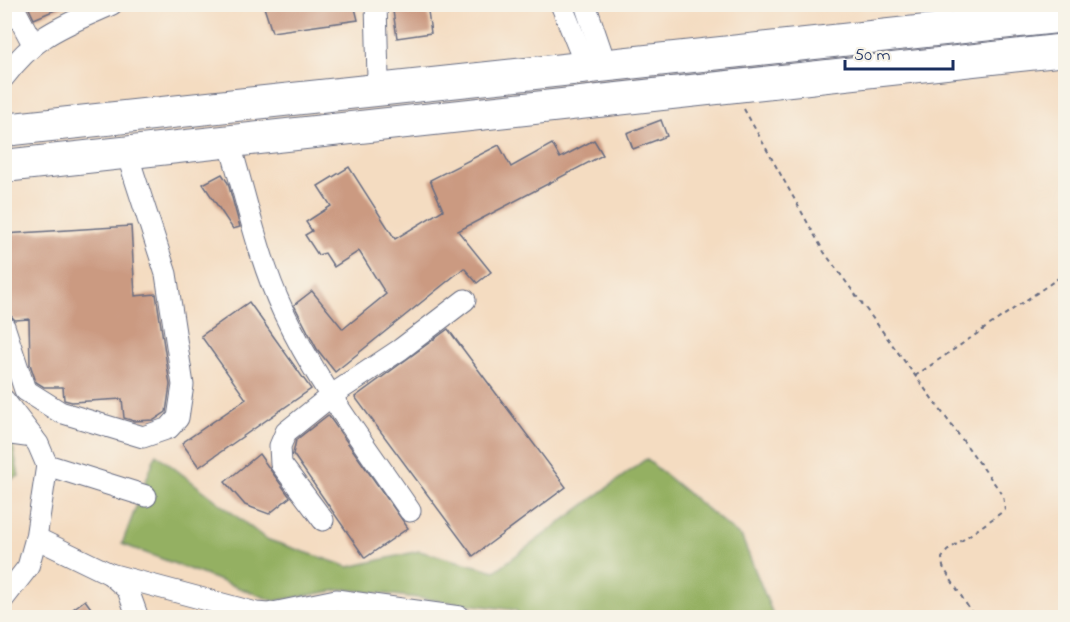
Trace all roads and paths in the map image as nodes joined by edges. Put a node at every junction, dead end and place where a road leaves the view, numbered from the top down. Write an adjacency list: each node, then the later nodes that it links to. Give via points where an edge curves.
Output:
1 (12, 4): 8 (street)
2 (112, 4): 8 (street)
3 (376, 4): 13 (street)
4 (561, 4): 10 (street)
5 (585, 4): 10 (street)
6 (1027, 4): 10 (street)
7 (1065, 16): 16 (highway)
8 (33, 44): 12 (street)
9 (1065, 50): 18 (highway)
10 (592, 55): 13 (street)
11 (1065, 65): 14 (street)
12 (4, 77)
13 (378, 78): 15 (street)
14 (740, 100): 17 (street); 24 (path, via 824,252)
15 (4, 115)
16 (4, 130)
17 (233, 155): 19 (street); 25 (street, via 282,310)
18 (4, 166)
19 (131, 166): 20 (street); 23 (street, via 166,274 183,385 178,418 169,428 143,437 60,412 25,390)
20 (4, 180)
21 (1065, 273): 24 (path)
22 (465, 300): 25 (street)
23 (4, 326)
24 (915, 376): 38 (path, via 1004,495 1005,510 946,551 942,558 943,567)
25 (332, 395): 31 (street); 32 (street, via 286,432 280,446 281,464)
26 (4, 400): 28 (street)
27 (4, 433): 28 (street)
28 (33, 437): 29 (street)
29 (46, 473): 30 (street); 33 (street)
30 (146, 496)
31 (410, 511)
32 (323, 520)
33 (36, 538): 34 (street); 35 (street, via 28,567)
34 (110, 574): 36 (street, via 256,613 336,600); 37 (street, via 128,590)
35 (4, 598)
36 (460, 616)
37 (138, 618)
38 (975, 618)

